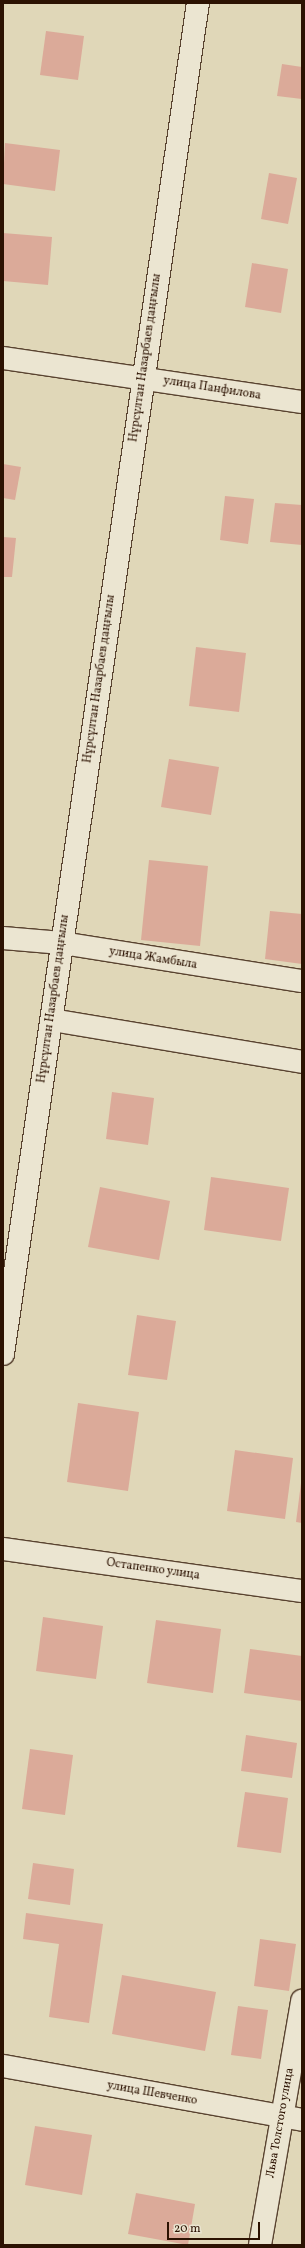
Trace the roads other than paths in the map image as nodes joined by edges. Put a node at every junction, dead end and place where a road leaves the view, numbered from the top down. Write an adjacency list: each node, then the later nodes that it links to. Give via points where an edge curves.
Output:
1 (198, 3): 3 (street, Нұрсұлтан Назарбаев даңғылы)
2 (3, 358): 3 (street, улица Панфилова)
3 (142, 378): 4 (street, улица Панфилова); 6 (street, Нұрсұлтан Назарбаев даңғылы)
4 (302, 402)
5 (3, 938): 6 (street, улица Жамбыла)
6 (62, 943): 7 (street, улица Жамбыла); 8 (street, Нұрсұлтан Назарбаев даңғылы)
7 (302, 981)
8 (52, 1020): 9 (street); 10 (street, Нұрсұлтан Назарбаев даңғылы)
9 (302, 1062)
10 (3, 1354)
11 (3, 1549): 12 (street, Остапенко улица)
12 (302, 1591)
13 (302, 2001): 15 (street, Льва Толстого улица)
14 (3, 2066): 15 (street, улица Шевченко)
15 (292, 2119): 16 (street, Льва Толстого улица)
16 (260, 2245)

